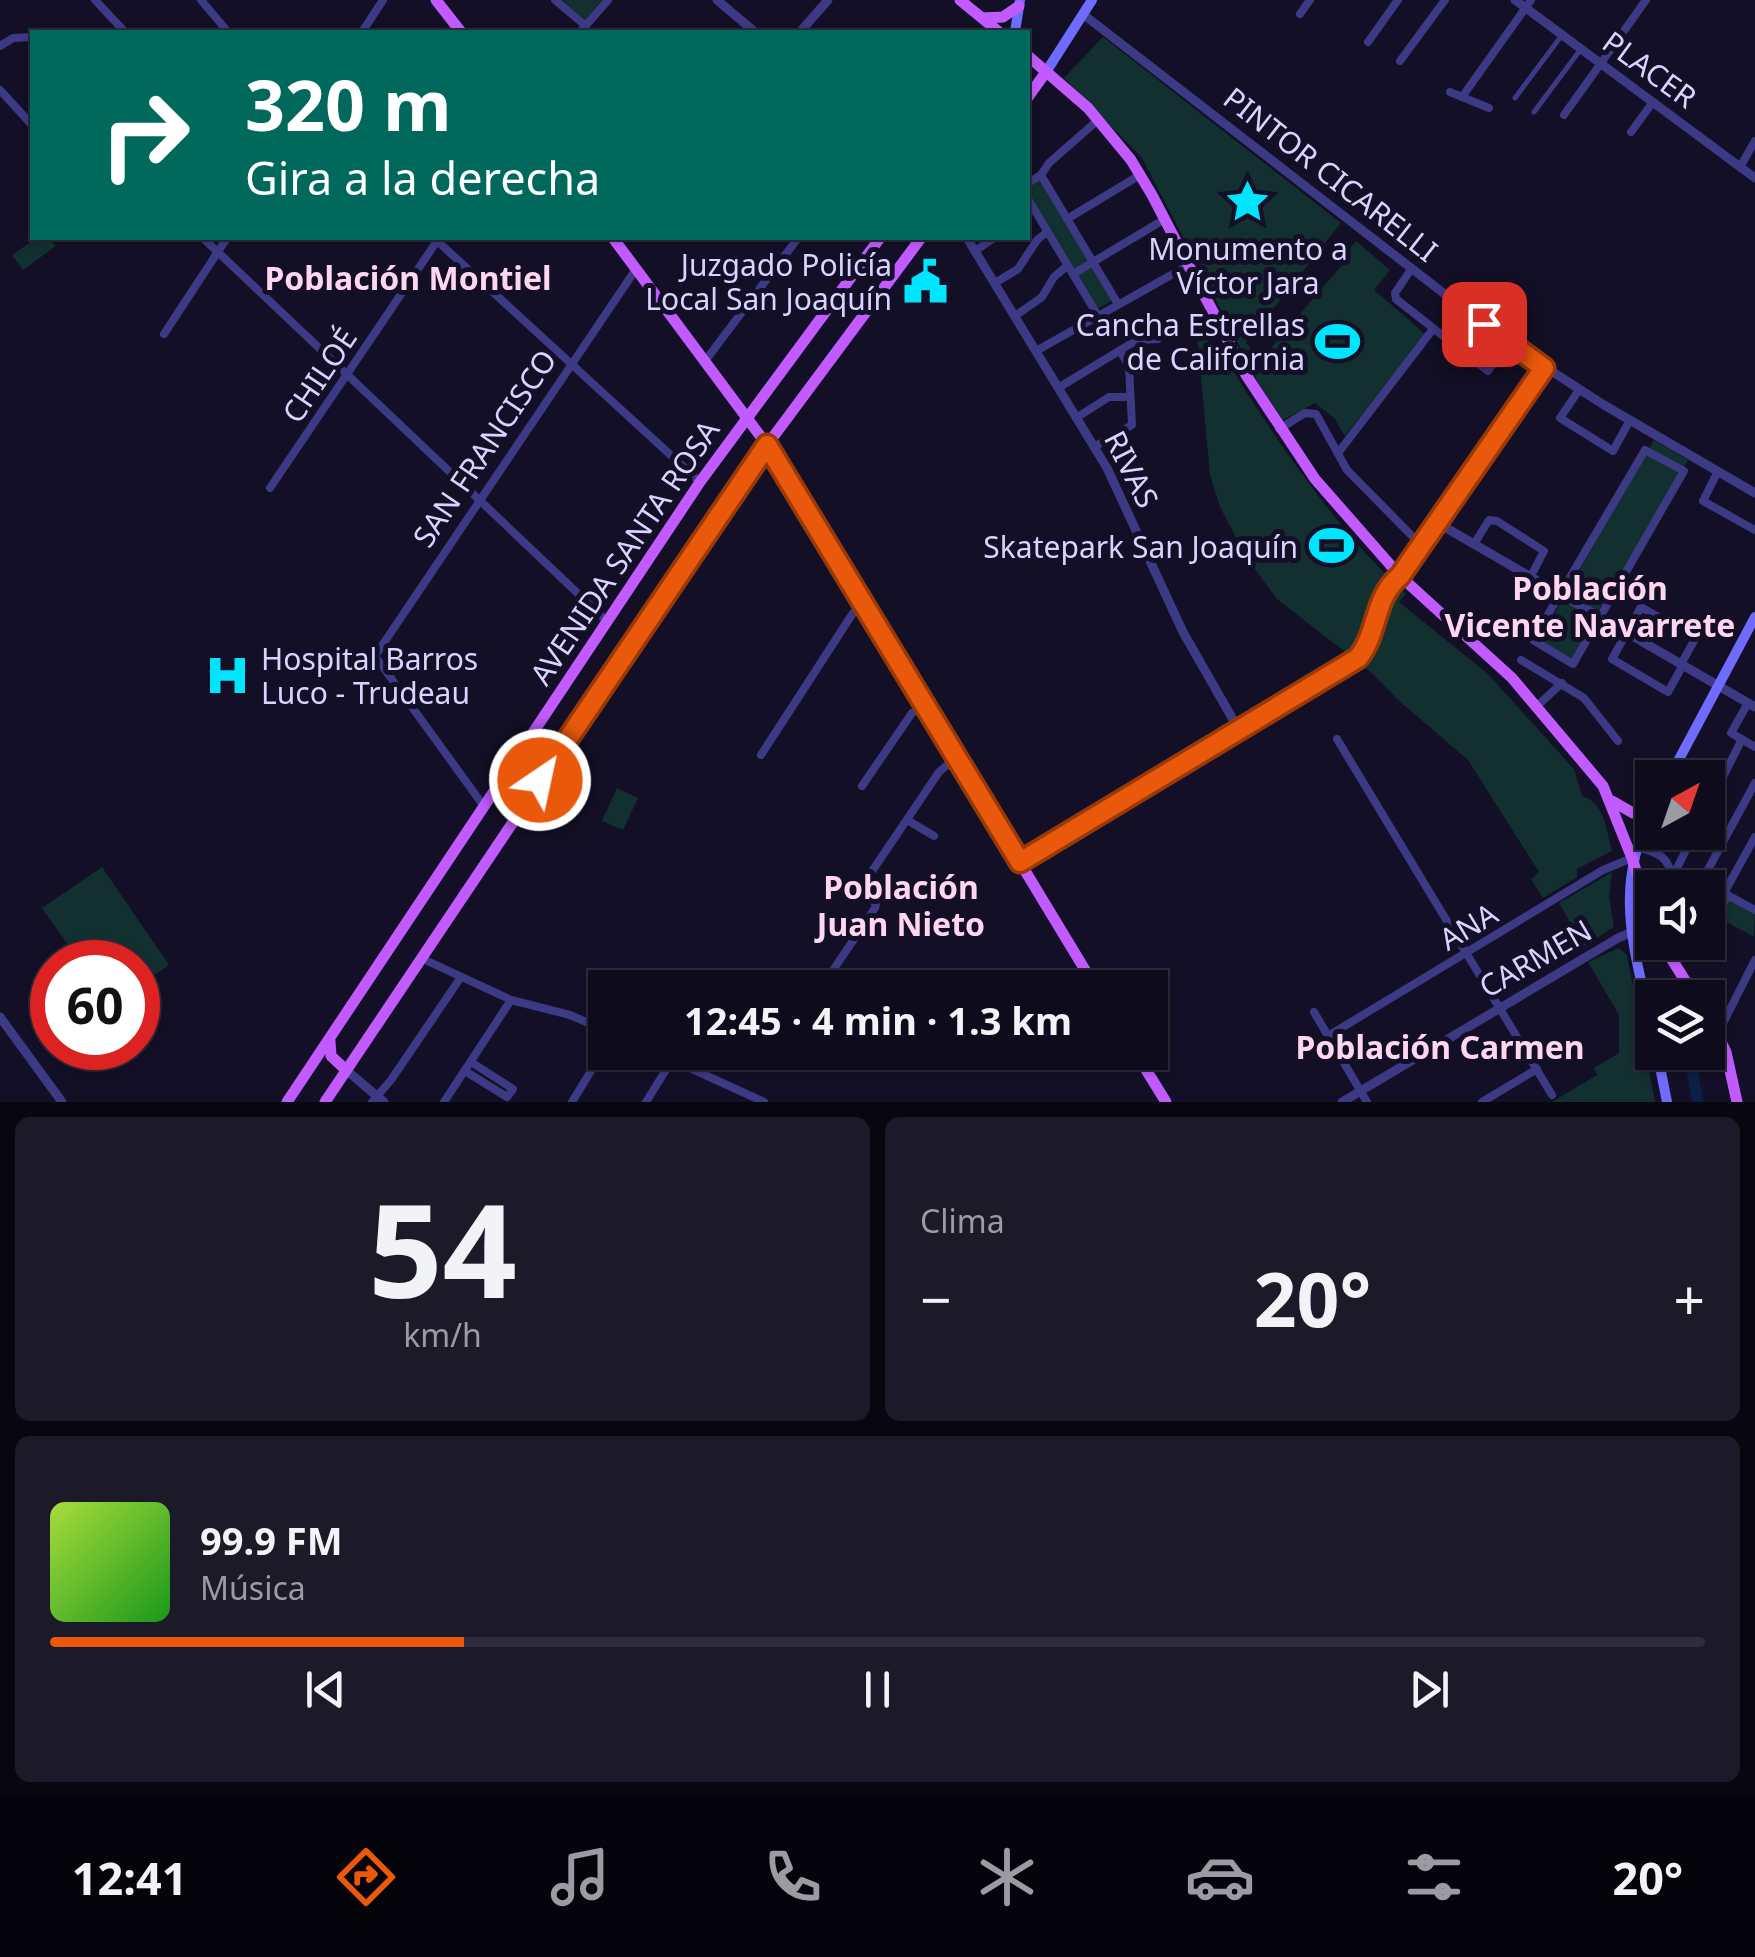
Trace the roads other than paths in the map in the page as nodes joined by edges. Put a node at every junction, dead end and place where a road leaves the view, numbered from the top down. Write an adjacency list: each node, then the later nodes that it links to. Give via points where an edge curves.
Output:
1 (95, 0): 22 (street)
2 (200, 0): 23 (street)
3 (383, 0): 24 (street)
4 (436, 0): 25 (main road)
5 (555, 0): 21 (street)
6 (608, 0): 21 (street)
7 (717, 0): 26 (street)
8 (828, 0): 27 (street)
9 (960, 0): 20 (main road)
10 (1092, 0): 19 (main road)
11 (1310, 0): 18 (street)
12 (1398, 0): 33 (street)
13 (1445, 0): 36 (street)
14 (1514, 0): 17 (street, PLACER)
15 (1646, 0): 37 (street)
16 (1020, 3): 20 (main road, via 1003,17); 29 (main road)
17 (1528, 4): 30 (street, PLACER); 42 (street)
18 (1300, 14)
19 (1084, 15): 38 (main road); 76 (street, PINTOR CICARELLI)
20 (981, 18): 28 (main road)
21 (583, 29)
22 (124, 30)
23 (226, 30)
24 (363, 30)
25 (459, 30)
26 (754, 30)
27 (802, 30)
28 (996, 30)
29 (1015, 30)
30 (1562, 35): 34 (street, PLACER); 43 (street)
31 (30, 37): 32 (street)
32 (1, 42)
33 (1368, 42)
34 (1581, 49): 37 (street, PLACER); 46 (street)
35 (1030, 59): 38 (main road)
36 (1400, 61)
37 (1602, 64): 44 (street, PLACER); 47 (street)
38 (1046, 72): 41 (main road); 48 (main road)
39 (0, 90): 49 (street)
40 (1450, 92): 42 (street)
41 (1030, 94)
42 (1462, 97): 45 (street)
43 (1514, 98)
44 (1653, 102): 50 (street); 52 (street, PLACER)
45 (1489, 108)
46 (1534, 112)
47 (1564, 115)
48 (1098, 119): 53 (main road); 54 (street)
49 (30, 124)
50 (1631, 132)
51 (1755, 141): 52 (street)
52 (1740, 167): 55 (street, PLACER)
53 (1140, 174): 58 (street); 59 (main road)
54 (1040, 175): 56 (street); 58 (street)
55 (1755, 178)
56 (1030, 182)
57 (1030, 203): 60 (street)
58 (1067, 219): 73 (street)
59 (1165, 219): 73 (street); 75 (main road)
60 (1048, 232): 74 (street); 79 (street, via 1018,268)
61 (204, 240): 72 (street)
62 (226, 240): 72 (street)
63 (436, 240): 92 (street, CHILOÉ)
64 (438, 240): 90 (street)
65 (620, 240): 77 (main road)
66 (796, 240): 89 (street)
67 (878, 240): 96 (main road, AVENIDA SANTA ROSA)
68 (920, 240): 100 (main road, AVENIDA SANTA ROSA)
69 (968, 240): 71 (street, RIVAS)
70 (991, 240): 71 (street)
71 (975, 251): 79 (street, RIVAS)
72 (218, 252): 84 (street); 92 (street)
73 (1093, 263): 78 (street); 80 (street)
74 (1068, 265): 78 (street); 81 (street, via 1042,298)
75 (1189, 266): 80 (street); 99 (main road)
76 (1412, 268): 83 (street, via 1396,299); 86 (street, PINTOR CICARELLI)
77 (636, 269): 89 (main road); 90 (street, SAN FRANCISCO)
78 (1073, 274): 82 (street)
79 (995, 283): 81 (street, RIVAS)
80 (1118, 304): 82 (street)
81 (1015, 316): 87 (street, RIVAS)
82 (1098, 316): 87 (street)
83 (1433, 329): 86 (street, via 1488,371); 102 (street)
84 (164, 334)
85 (1158, 339): 88 (street)
86 (1508, 343): 91 (street, PINTOR CICARELLI)
87 (1036, 350): 93 (street, RIVAS)
88 (1120, 350): 93 (street); 95 (street, via 1129,366)
89 (705, 361): 96 (main road)
90 (571, 363): 104 (street); 107 (street, SAN FRANCISCO)
91 (1544, 368): 94 (street, PINTOR CICARELLI); 108 (street)
92 (347, 375): 105 (street, CHILOÉ); 107 (street)
93 (1058, 388): 97 (street, RIVAS)
94 (1579, 390): 98 (street, PINTOR CICARELLI); 98 (street, via 1560,418 1613,450)
95 (1130, 397): 97 (street, via 1108,398); 101 (street, via 1132,425)
96 (746, 416): 100 (main road); 104 (main road, AVENIDA SANTA ROSA)
97 (1076, 418): 101 (street, RIVAS)
98 (1630, 420): 103 (street, PINTOR CICARELLI)
99 (1279, 428): 102 (street, via 1316,414); 112 (main road)
100 (767, 445): 115 (main road); 155 (main road, AVENIDA SANTA ROSA)
101 (1094, 447): 127 (street, RIVAS, via 1183,632)
102 (1338, 453): 111 (street, via 1360,485)
103 (1718, 472): 106 (street, PINTOR CICARELLI); 109 (street, via 1703,501)
104 (700, 482): 118 (main road, AVENIDA SANTA ROSA)
105 (270, 488)
106 (1755, 492)
107 (479, 500): 118 (street); 139 (street, SAN FRANCISCO, via 374,656)
108 (1436, 522): 110 (street); 111 (street)
109 (1755, 530)
110 (1474, 544): 113 (street); 113 (street, via 1488,520 1497,521 1544,551)
111 (1421, 545): 112 (street)
112 (1400, 576): 126 (main road); 127 (street, via 1380,600 1369,643 1356,660)
113 (1530, 576): 114 (street)
114 (1560, 594): 116 (street); 116 (street, via 1533,640 1573,664); 116 (street, via 1645,450 1684,471)
115 (864, 604): 125 (main road); 132 (street)
116 (1599, 616): 119 (street)
117 (1755, 617): 123 (main road)
118 (607, 620): 139 (main road, AVENIDA SANTA ROSA)
119 (1626, 632): 121 (street); 121 (street, via 1641,607 1696,639); 121 (street, via 1612,659 1668,692)
120 (1520, 660): 122 (street)
121 (1682, 665): 123 (street)
122 (1562, 684): 126 (street); 130 (street, via 1584,698)
123 (1718, 686): 124 (street); 134 (main road)
124 (1751, 705): 129 (street, via 1731,733)
125 (926, 706): 133 (main road); 137 (street, via 912,713)
126 (1537, 706): 138 (main road)
127 (1240, 730): 146 (street)
128 (1337, 739): 154 (street)
129 (1742, 740): 131 (street); 135 (street)
130 (1618, 742)
131 (1755, 748)
132 (761, 756)
133 (956, 757): 141 (street); 146 (main road)
134 (1679, 760)
135 (1725, 774)
136 (1755, 783): 149 (street)
137 (862, 786)
138 (1610, 800): 140 (main road); 145 (main road)
139 (482, 804): 167 (main road, AVENIDA SANTA ROSA)
140 (1635, 812)
141 (907, 820): 142 (street); 157 (street, via 860,889 875,908)
142 (934, 836)
143 (1755, 837): 150 (street)
144 (1635, 850): 145 (main road)
145 (1634, 853): 147 (main road); 148 (street, via 1667,859); 153 (main road, via 1628,884); 154 (street, ANA)
146 (1020, 862): 158 (main road)
147 (1638, 870)
148 (1670, 870)
149 (1708, 870)
150 (1726, 894): 151 (street)
151 (1755, 910)
152 (1635, 929): 153 (street, CARMEN)
153 (1632, 930): 160 (main road); 162 (street, CARMEN)
154 (1468, 952): 162 (street); 168 (street, ANA)
155 (420, 958): 159 (street); 172 (main road, AVENIDA SANTA ROSA)
156 (1755, 960): 165 (street)
157 (834, 970)
158 (1085, 970)
159 (461, 977): 161 (street); 181 (street)
160 (1642, 980)
161 (511, 1000): 166 (street); 170 (street)
162 (1500, 1007): 171 (street); 179 (street, CARMEN)
163 (1314, 1012): 168 (street)
164 (0, 1018): 182 (street)
165 (1725, 1019)
166 (588, 1023)
167 (333, 1032): 172 (main road, via 331,1056); 183 (main road, AVENIDA SANTA ROSA)
168 (1328, 1036): 179 (street)
169 (1725, 1051): 194 (main road)
170 (471, 1062): 173 (street); 173 (street, via 513,1089 507,1097)
171 (1537, 1069): 180 (street); 192 (street)
172 (346, 1070): 181 (street); 184 (main road, AVENIDA SANTA ROSA)
173 (465, 1070): 185 (street)
174 (592, 1070): 186 (street)
175 (666, 1070): 187 (street)
176 (694, 1070): 188 (street)
177 (1147, 1070): 189 (main road)
178 (1661, 1070): 193 (main road)
179 (1360, 1091): 190 (street, CARMEN); 191 (street)
180 (1552, 1095)
181 (378, 1100)
182 (62, 1102)
183 (287, 1102)
184 (325, 1102)
185 (444, 1102)
186 (572, 1102)
187 (646, 1102)
188 (764, 1102)
189 (1166, 1102)
190 (1342, 1102)
191 (1367, 1102)
192 (1482, 1102)
193 (1667, 1102)
194 (1736, 1102)

